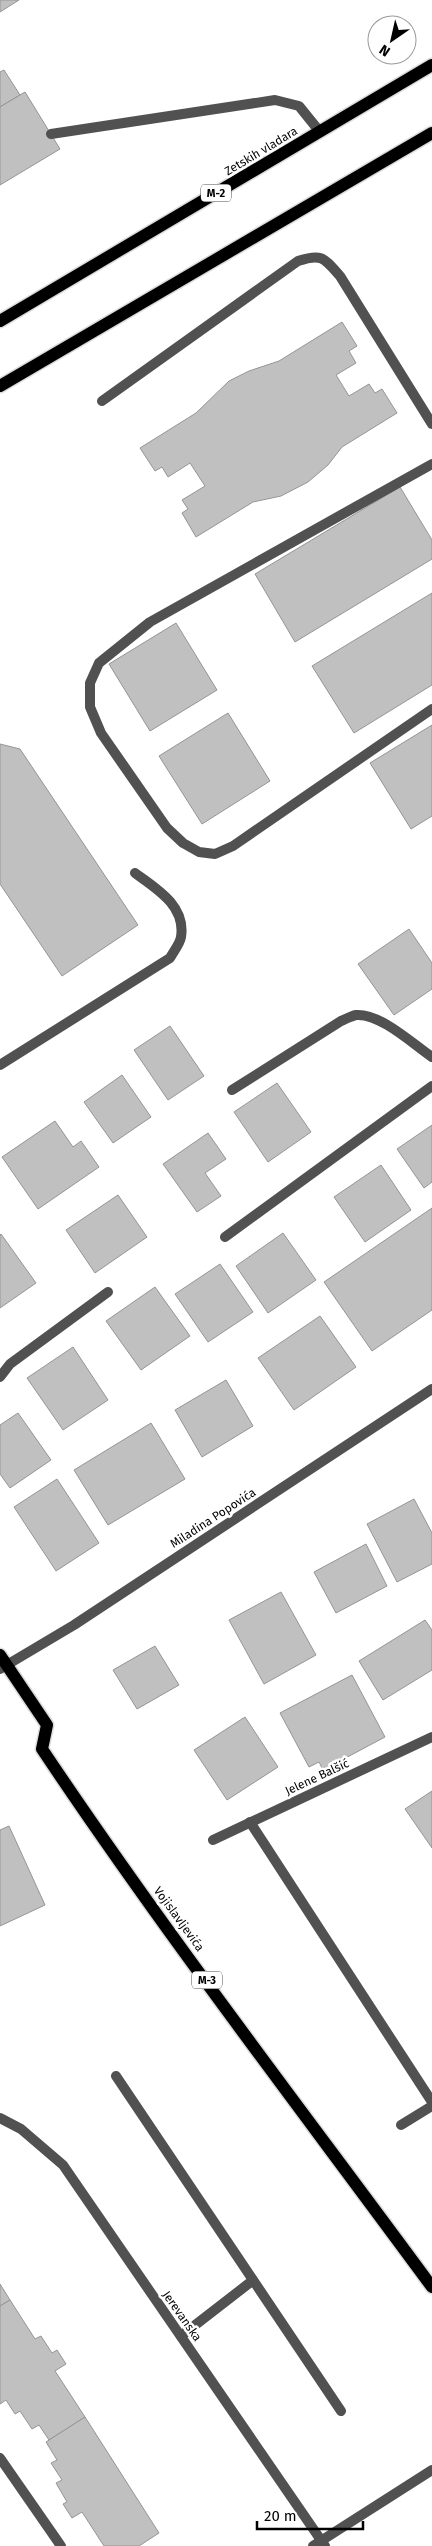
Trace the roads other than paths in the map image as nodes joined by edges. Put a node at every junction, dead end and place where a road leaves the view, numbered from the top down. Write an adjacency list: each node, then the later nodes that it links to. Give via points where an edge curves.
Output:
1 (432, 66): 2 (main road, Zetskih vladara / M-2)
2 (320, 132): 4 (street, via 299,106 275,100); 5 (main road, Zetskih vladara / M-2)
3 (432, 133): 6 (main road)
4 (51, 134)
5 (0, 321)
6 (0, 386)
7 (102, 401): 8 (street, via 298,261 315,256 324,259 340,276)
8 (432, 424)
9 (432, 464): 10 (street, via 150,622 99,663 90,683 90,706 101,733 167,828 199,852 215,854 233,846)
10 (432, 709)
11 (135, 873): 13 (street, via 164,894 181,916 181,938 170,958)
12 (432, 1057): 15 (street, via 371,1016 355,1015)
13 (0, 1065)
14 (432, 1086): 16 (street)
15 (232, 1090)
16 (225, 1237)
17 (108, 1292): 18 (street, via 10,1364)
18 (0, 1377)
19 (432, 1389): 20 (street, Miladina Popovića, via 74,1625)
20 (2, 1663): 29 (main road, Vojislavljevića / M-3, via 47,1725 42,1749 78,1802)
21 (432, 1737): 22 (street, Jelene Balšić)
22 (250, 1822): 23 (street, Jelene Balšić); 25 (street)
23 (213, 1840)
24 (116, 2076): 28 (street)
25 (432, 2104): 27 (street)
26 (0, 2118): 30 (street, Jerevanska, via 21,2129 63,2165)
27 (401, 2125)
28 (252, 2281): 30 (street); 31 (street)
29 (432, 2288)
30 (180, 2336): 34 (street, Jerevanska)
31 (341, 2411)
32 (0, 2458): 35 (street)
33 (432, 2470): 34 (street)
34 (320, 2544)
35 (61, 2546)

